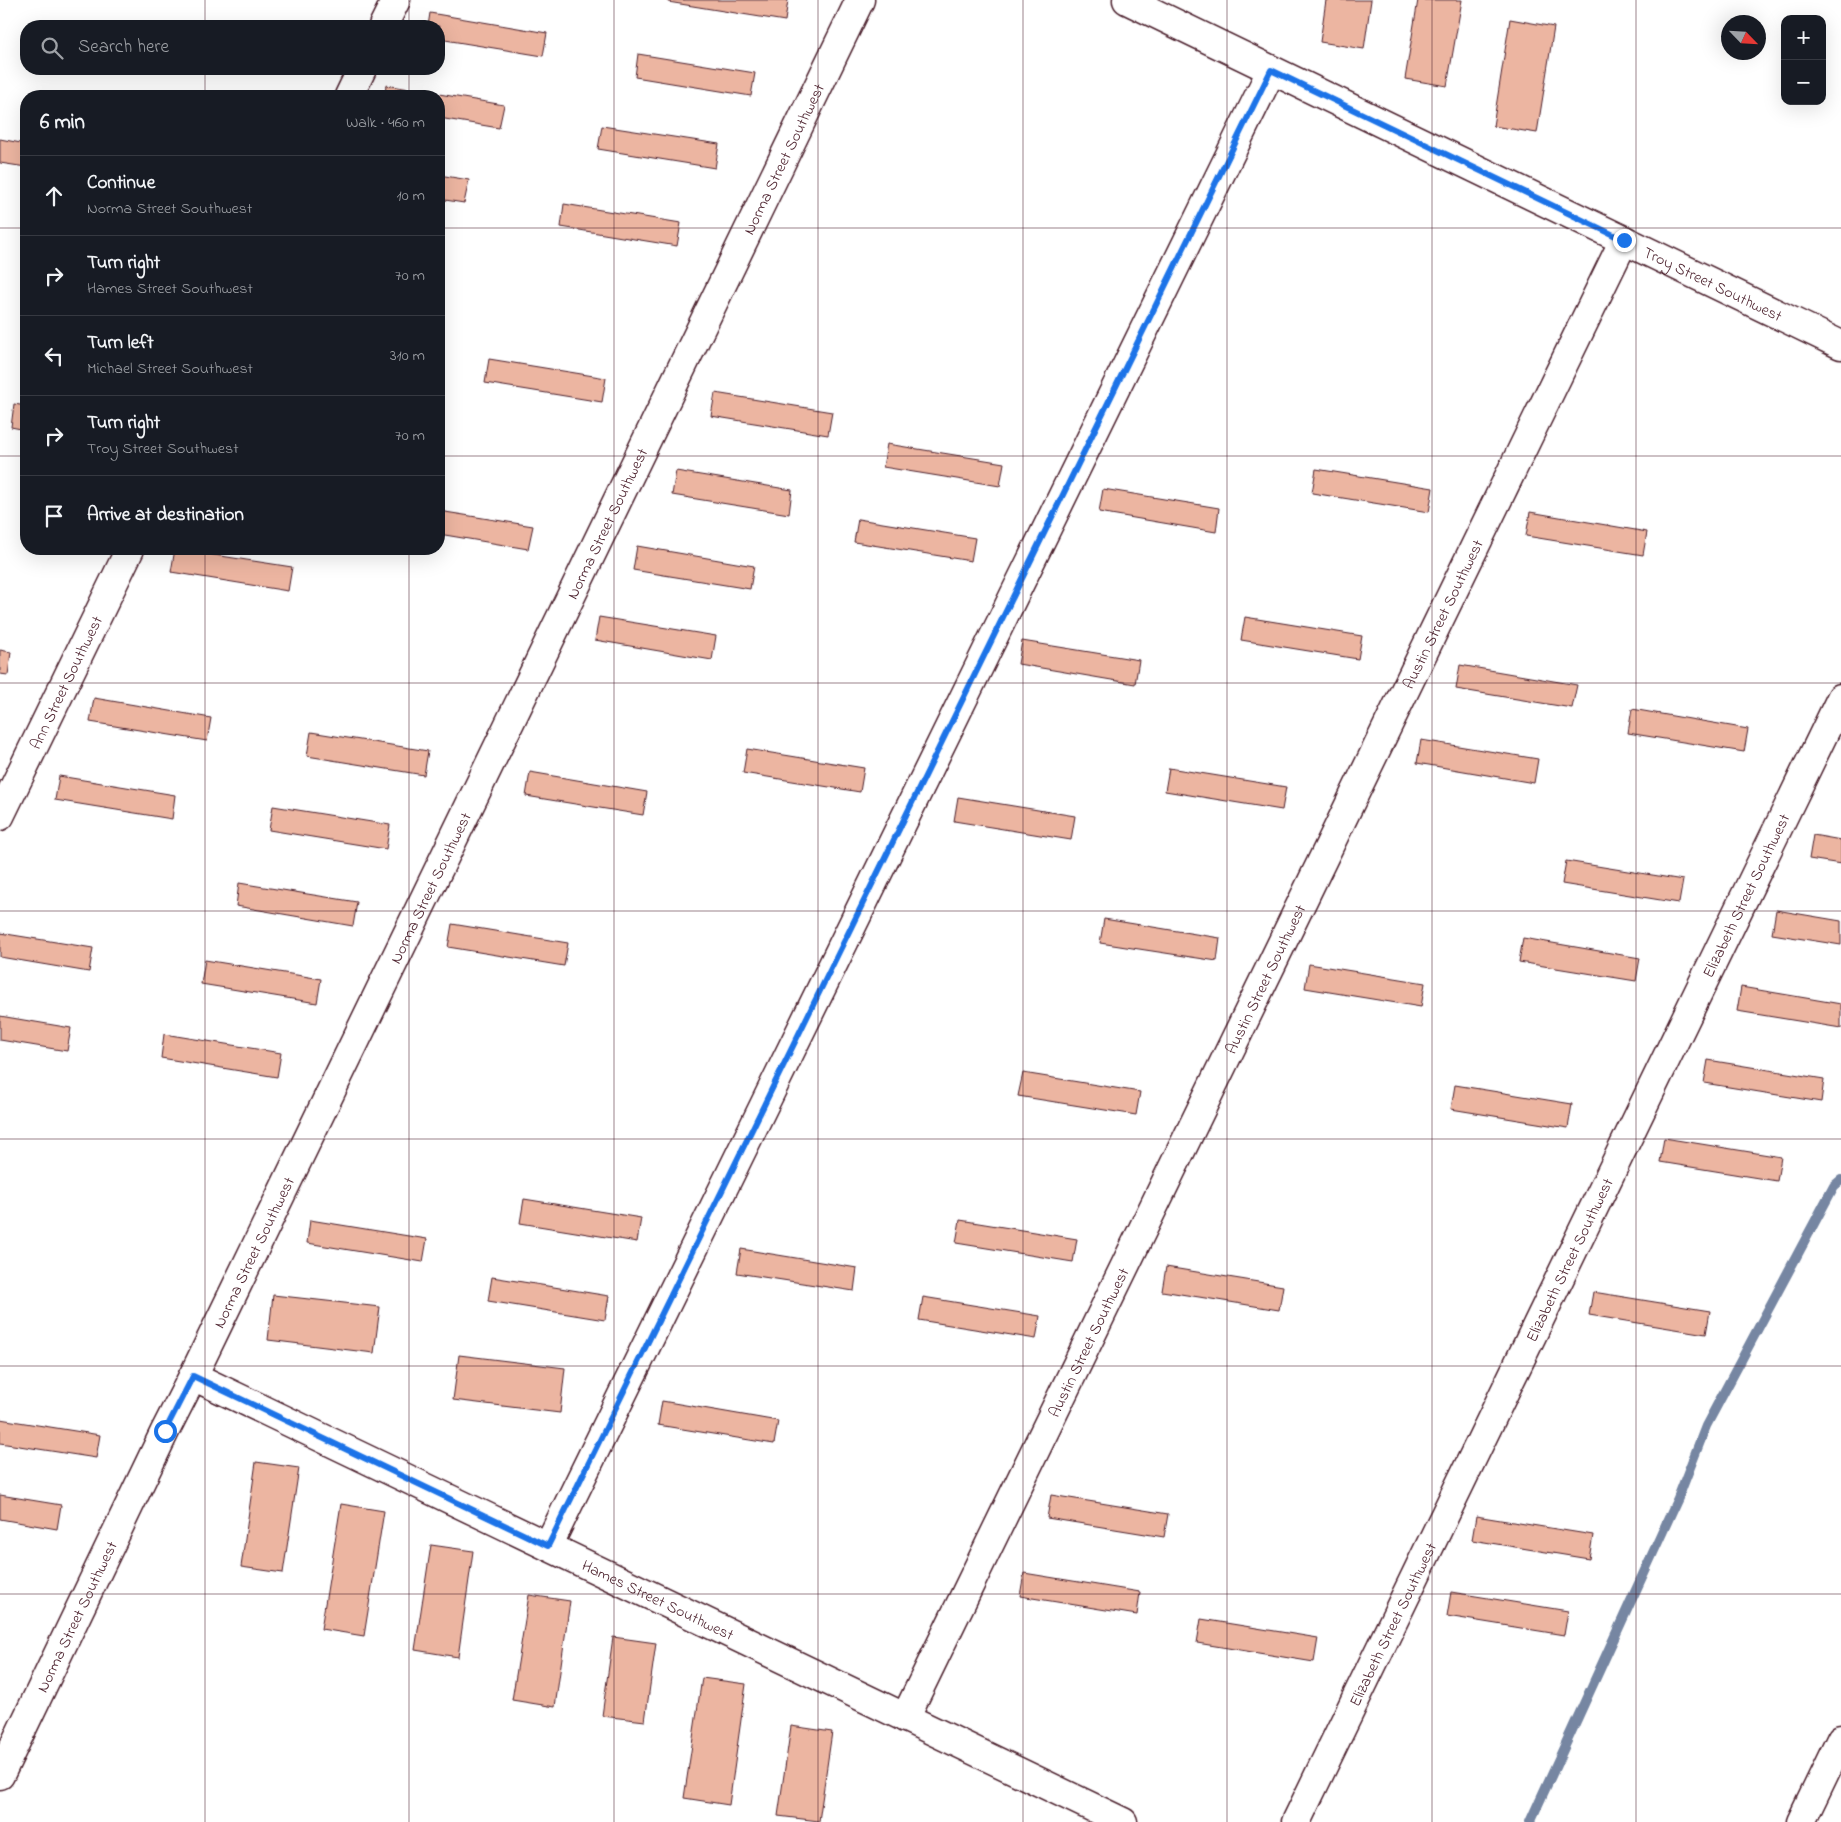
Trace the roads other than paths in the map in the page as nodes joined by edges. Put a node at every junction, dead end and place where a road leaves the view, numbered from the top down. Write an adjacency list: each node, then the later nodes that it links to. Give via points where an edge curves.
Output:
1 (396, 0): 4 (street)
2 (860, 0): 13 (street, Norma Street Southwest)
3 (1127, 0): 5 (street, Troy Street Southwest)
4 (386, 20)
5 (1271, 70): 8 (street, Troy Street Southwest); 14 (street)
6 (359, 75): 7 (street)
7 (352, 90)
8 (1624, 240): 9 (street, Troy Street Southwest); 15 (street, Austin Street Southwest)
9 (1841, 345)
10 (127, 555): 12 (street, Ann Street Southwest)
11 (1841, 698): 19 (street, Elizabeth Street Southwest)
12 (0, 816)
13 (193, 1376): 14 (street, Hames Street Southwest); 17 (street, Norma Street Southwest)
14 (548, 1546): 15 (street, Hames Street Southwest)
15 (905, 1718): 18 (street, Hames Street Southwest)
16 (1841, 1739): 20 (street)
17 (0, 1775)
18 (1123, 1822)
19 (1296, 1822)
20 (1801, 1822)

